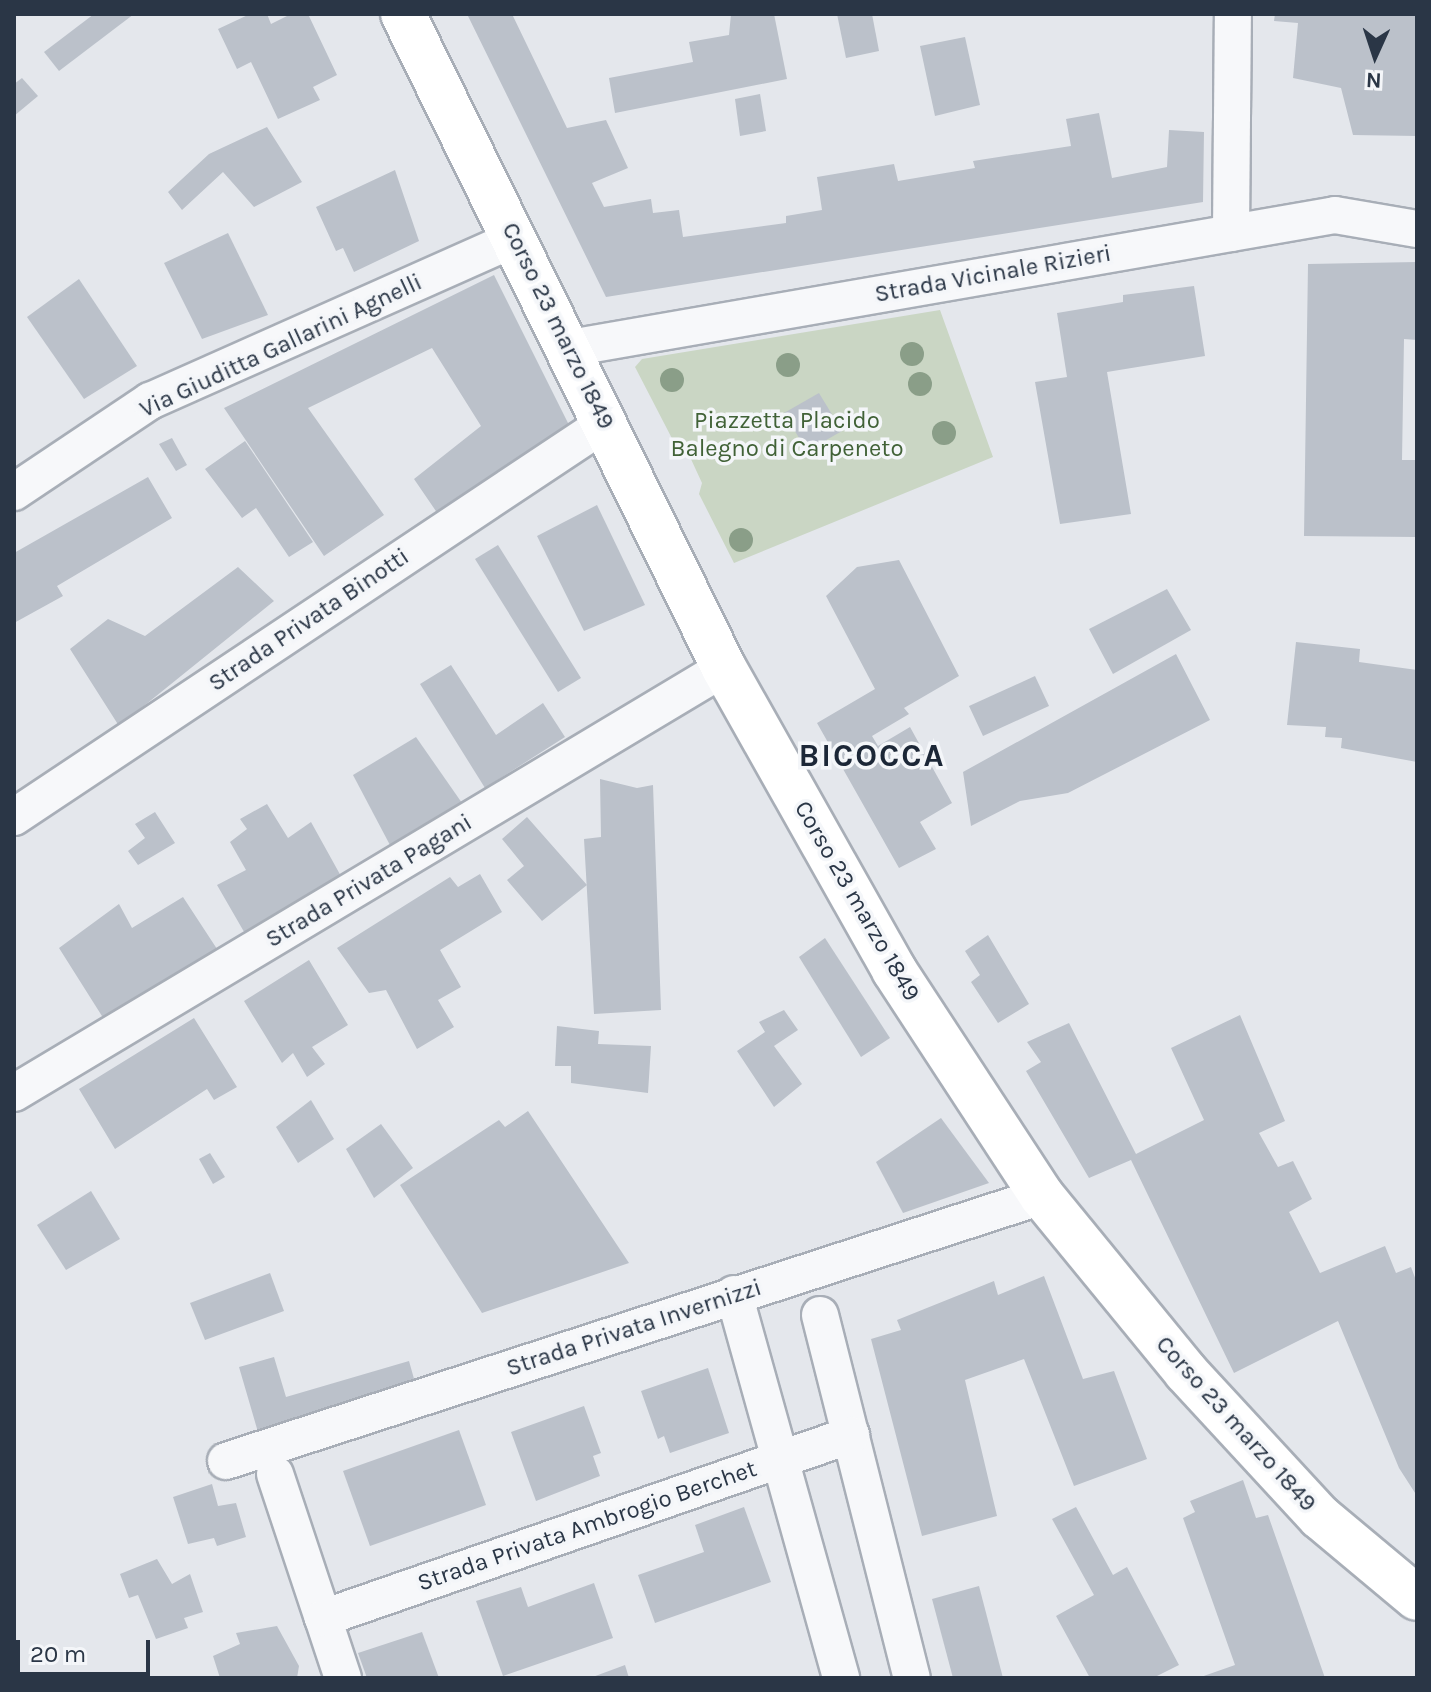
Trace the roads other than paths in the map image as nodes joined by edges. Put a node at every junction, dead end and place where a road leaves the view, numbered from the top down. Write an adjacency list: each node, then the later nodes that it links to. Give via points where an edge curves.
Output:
1 (403, 14): 5 (main road, Corso 23 marzo 1849)
2 (1233, 14): 4 (street)
3 (1417, 229): 4 (street, Strada Vicinale Rizieri, via 1335,215)
4 (1231, 233): 6 (street, Strada Vicinale Rizieri)
5 (516, 238): 6 (main road, Corso 23 marzo 1849); 8 (street, Via Giuditta Gallarini Agnelli, via 150,401)
6 (570, 348): 7 (main road, Corso 23 marzo 1849)
7 (604, 424): 9 (main road, Corso 23 marzo 1849); 10 (street, Strada Privata Binotti)
8 (14, 492)
9 (724, 668): 11 (street, Strada Privata Pagani); 12 (main road, Corso 23 marzo 1849, via 894,970)
10 (14, 817)
11 (14, 1093)
12 (1042, 1196): 13 (street, Strada Privata Invernizzi); 19 (main road, Corso 23 marzo 1849, via 1186,1372 1320,1517)
13 (734, 1294): 16 (street); 17 (street, Strada Privata Invernizzi)
14 (820, 1315): 15 (street)
15 (851, 1435): 16 (street, Strada Privata Ambrogio Berchet); 23 (street)
16 (779, 1458): 20 (street, Strada Privata Ambrogio Berchet); 22 (street)
17 (226, 1461)
18 (275, 1474): 20 (street)
19 (1417, 1598)
20 (323, 1618): 21 (street)
21 (343, 1678)
22 (841, 1678)
23 (912, 1678)

